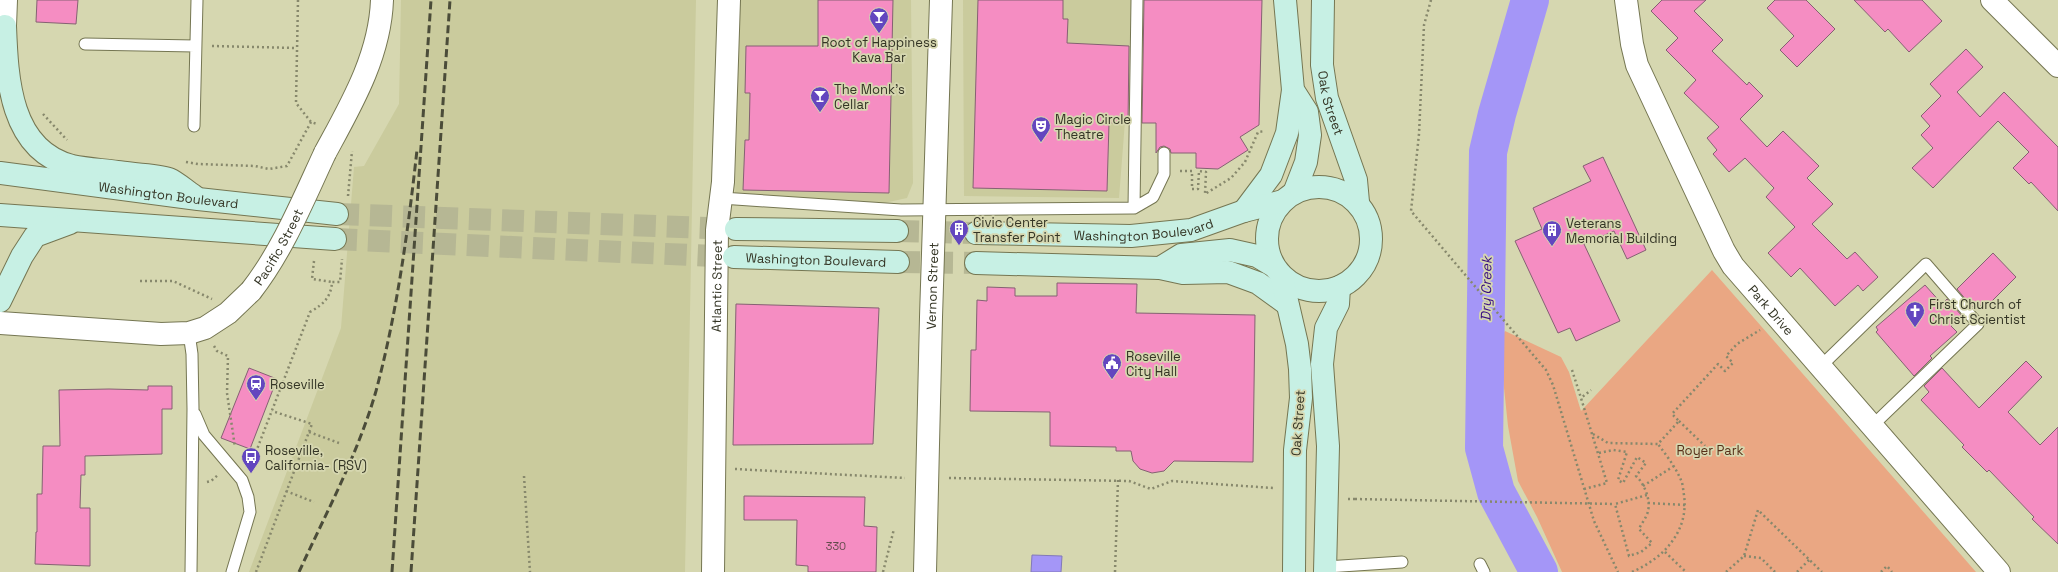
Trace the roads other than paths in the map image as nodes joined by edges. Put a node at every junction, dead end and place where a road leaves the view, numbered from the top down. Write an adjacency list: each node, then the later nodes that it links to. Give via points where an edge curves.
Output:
1 (6, 0): 11 (street)
2 (196, 0): 13 (lane)
3 (382, 0): 42 (street, Pacific Street, bridge, via 373,53 277,252 251,291 228,313)
4 (729, 0): 20 (street, Atlantic Street)
5 (941, 0): 24 (street, Vernon Street)
6 (1137, 0): 23 (lane)
7 (1285, 0): 15 (main road, Oak Street)
8 (1323, 0): 22 (main road, Oak Street, via 1322,65 1327,98 1356,180)
9 (1626, 0): 43 (street, Park Drive, via 1637,65 1724,252 1733,266)
10 (1992, 0): 14 (street)
11 (3, 31): 21 (main road, via 13,102 26,133 42,152 72,166 168,179)
12 (85, 44): 13 (lane)
13 (195, 46): 16 (lane)
14 (2058, 66)
15 (1293, 90): 19 (main road, Oak Street, via 1307,112 1310,135 1306,162); 25 (main road, via 1287,133 1271,175)
16 (194, 126)
17 (1164, 153): 23 (lane, via 1164,174 1152,197)
18 (0, 173): 21 (main road, Washington Boulevard)
19 (1289, 197): 22 (main road, via 1307,188 1321,186 1334,188); 25 (main road, Washington Boulevard); 37 (main road, via 1274,211 1269,224 1267,238)
20 (721, 198): 24 (lane); 50 (street, Atlantic Street, via 717,230)
21 (198, 199): 26 (main road, Washington Boulevard)
22 (1358, 202): 38 (main road, via 1366,213 1370,226 1370,254 1356,277)
23 (1134, 208): 24 (lane)
24 (934, 211): 51 (street, Vernon Street)
25 (1244, 211): 31 (main road, Washington Boulevard, via 1191,230 1131,236)
26 (337, 214)
27 (0, 215): 28 (main road)
28 (76, 221): 32 (main road); 39 (main road, via 35,236)
29 (736, 229): 30 (main road, Washington Boulevard)
30 (897, 231)
31 (976, 233)
32 (335, 239)
33 (734, 257): 34 (main road, Washington Boulevard)
34 (898, 262)
35 (976, 263): 36 (main road)
36 (1160, 268): 37 (main road, via 1182,255 1230,250 1257,256); 40 (main road, via 1183,273 1228,272 1258,283)
37 (1276, 270): 38 (main road, via 1292,284 1304,289 1318,292); 40 (main road, Oak Street)
38 (1340, 287): 47 (main road, Oak Street, via 1338,304 1326,328 1322,357 1328,446)
39 (0, 301)
40 (1287, 304): 52 (main road, Oak Street, via 1297,344 1301,398 1295,450)
41 (0, 323): 42 (street, via 161,334)
42 (197, 330): 44 (lane, via 192,354)
43 (1820, 367): 45 (street, Park Drive); 45 (lane, via 1926,264 1978,324)
44 (193, 409): 48 (lane); 49 (lane, via 204,435 242,480 248,497 250,512)
45 (1872, 426): 53 (street, Park Drive)
46 (1402, 562): 47 (lane)
47 (1326, 570)
48 (191, 572)
49 (232, 572)
50 (713, 572)
51 (925, 572)
52 (1294, 572)
53 (1999, 572)

